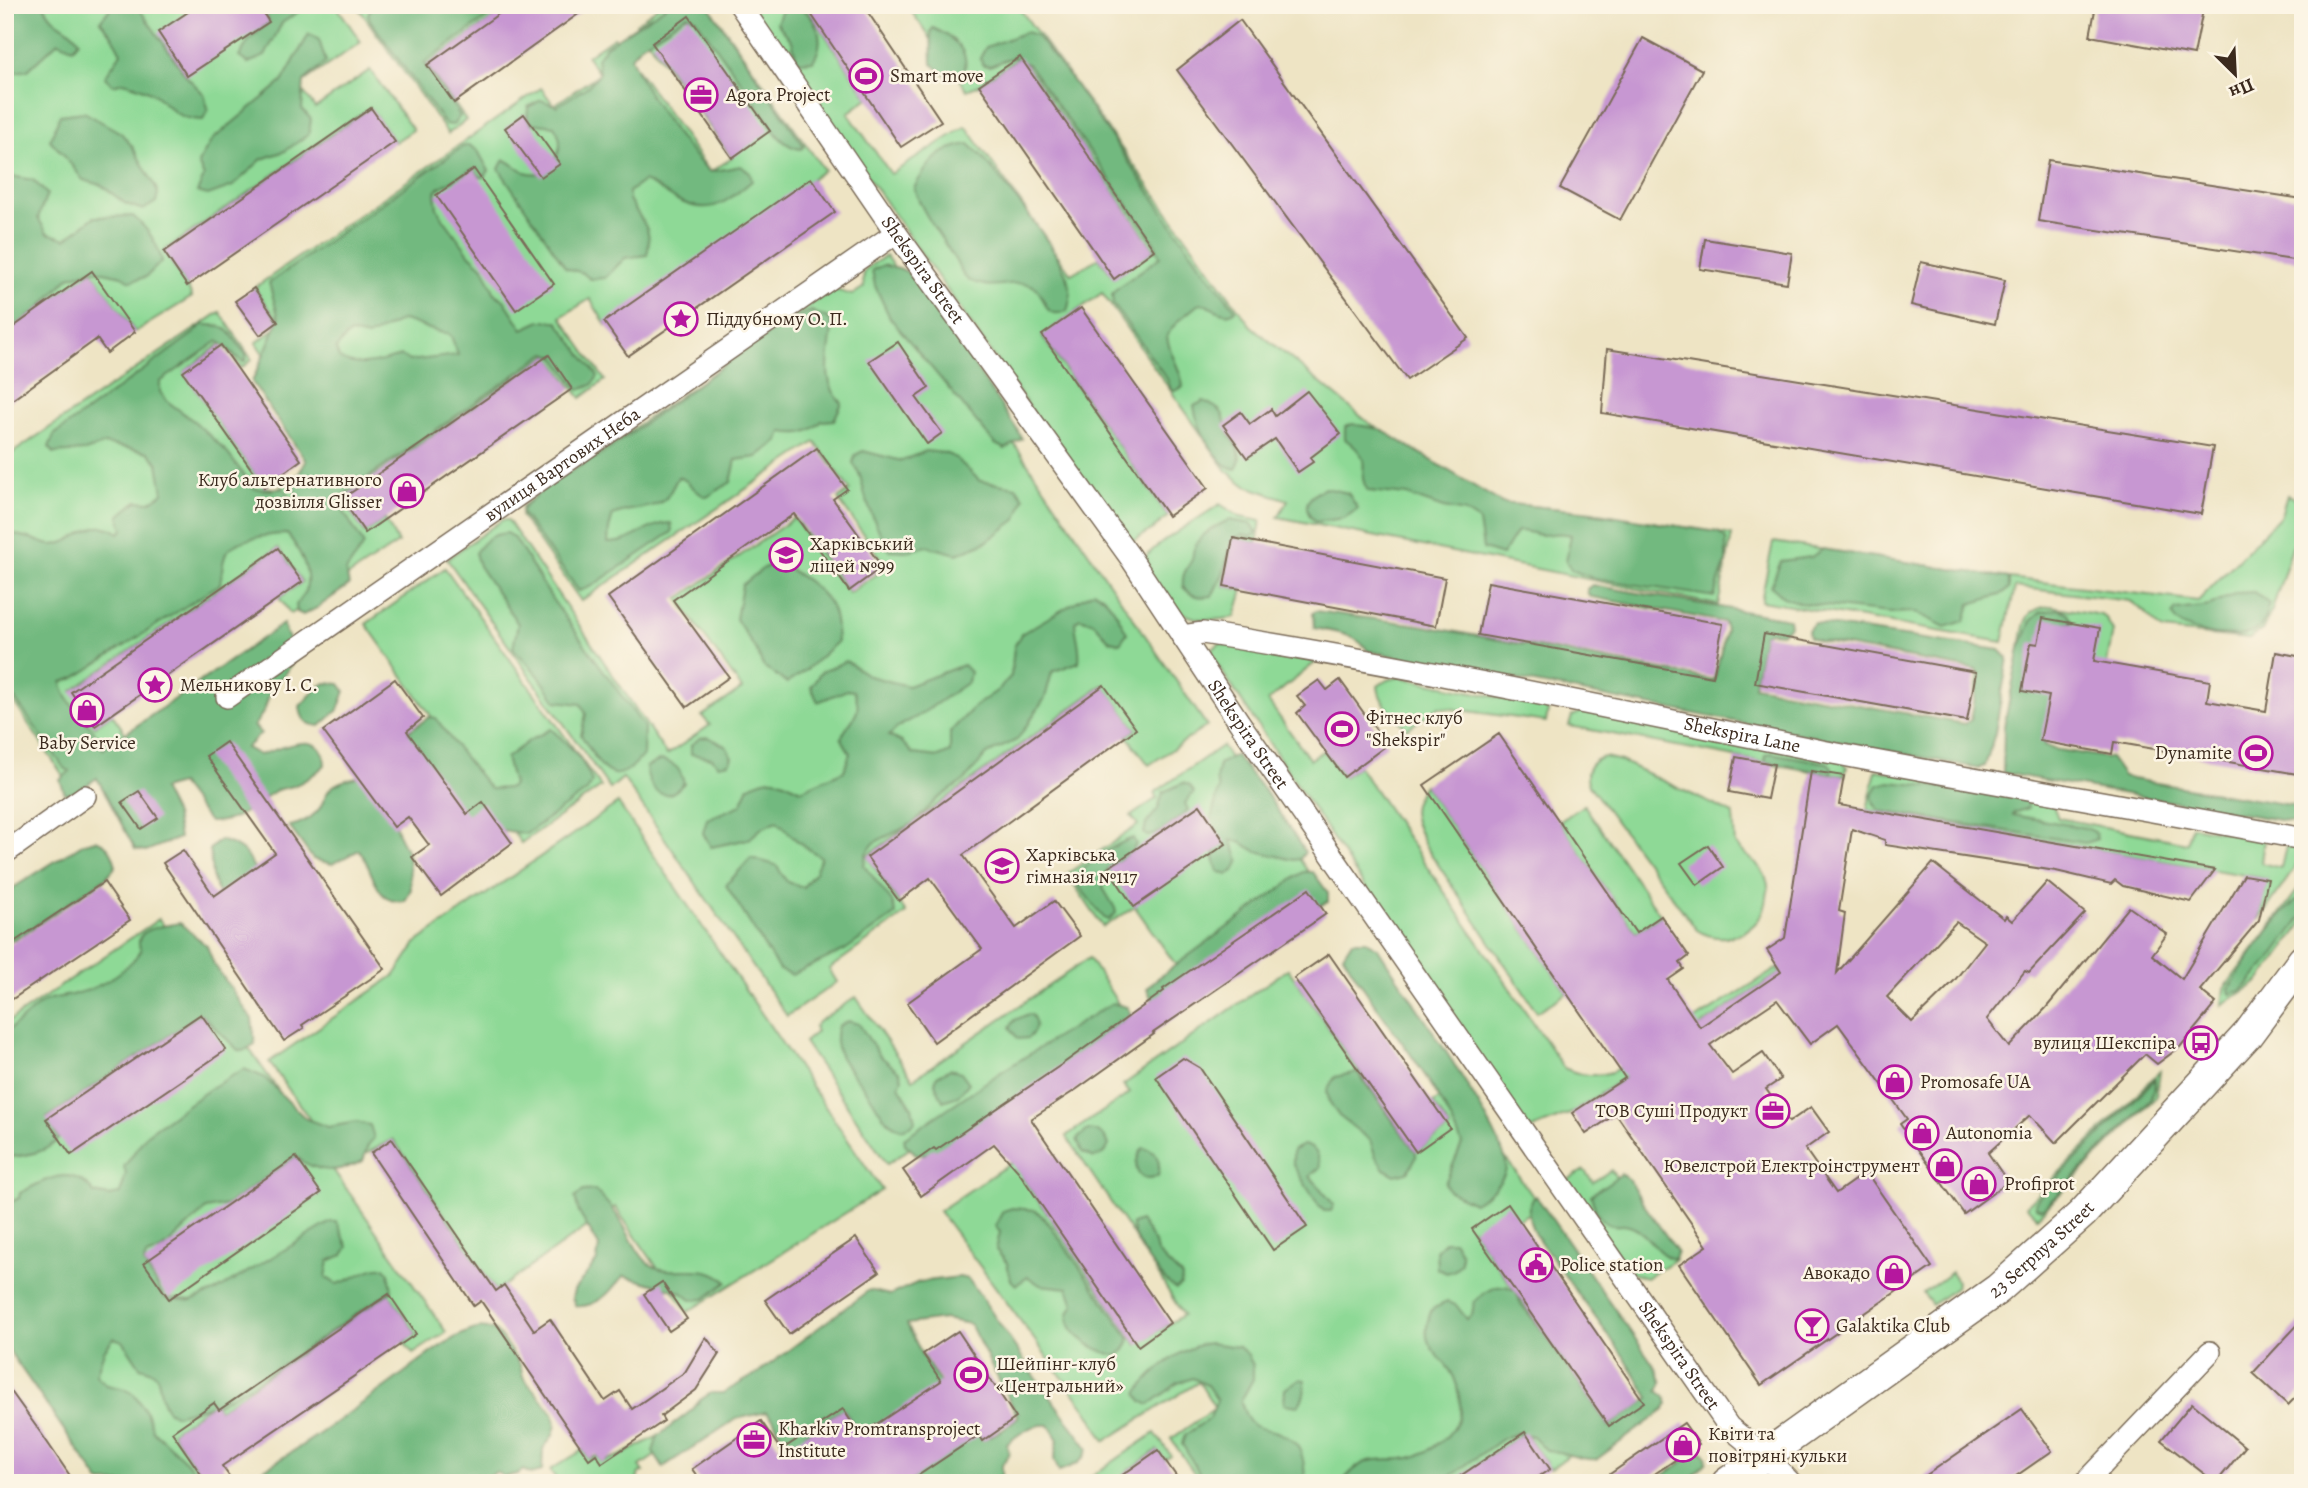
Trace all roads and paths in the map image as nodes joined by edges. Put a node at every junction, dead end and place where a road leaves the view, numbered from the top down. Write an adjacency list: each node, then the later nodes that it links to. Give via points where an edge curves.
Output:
1 (740, 5): 2 (street, Shekspira Street)
2 (896, 233): 3 (street, Shekspira Street); 4 (street, вулиця Вартових Неба)
3 (1182, 636): 6 (street, Shekspira Lane, via 1203,633 1339,657 1991,784); 10 (street, Shekspira Street, via 1729,1427)
4 (227, 697)
5 (85, 796): 7 (street)
6 (2303, 839)
7 (5, 853)
8 (2303, 960): 10 (street, 23 Serpnya Street, via 2248,1034 2082,1214 1998,1289)
9 (2210, 1352): 13 (street)
10 (1765, 1456): 11 (street, 23 Serpnya Street); 12 (street, Shekspira Street)
11 (1727, 1483)
12 (1791, 1483)
13 (2085, 1483)

